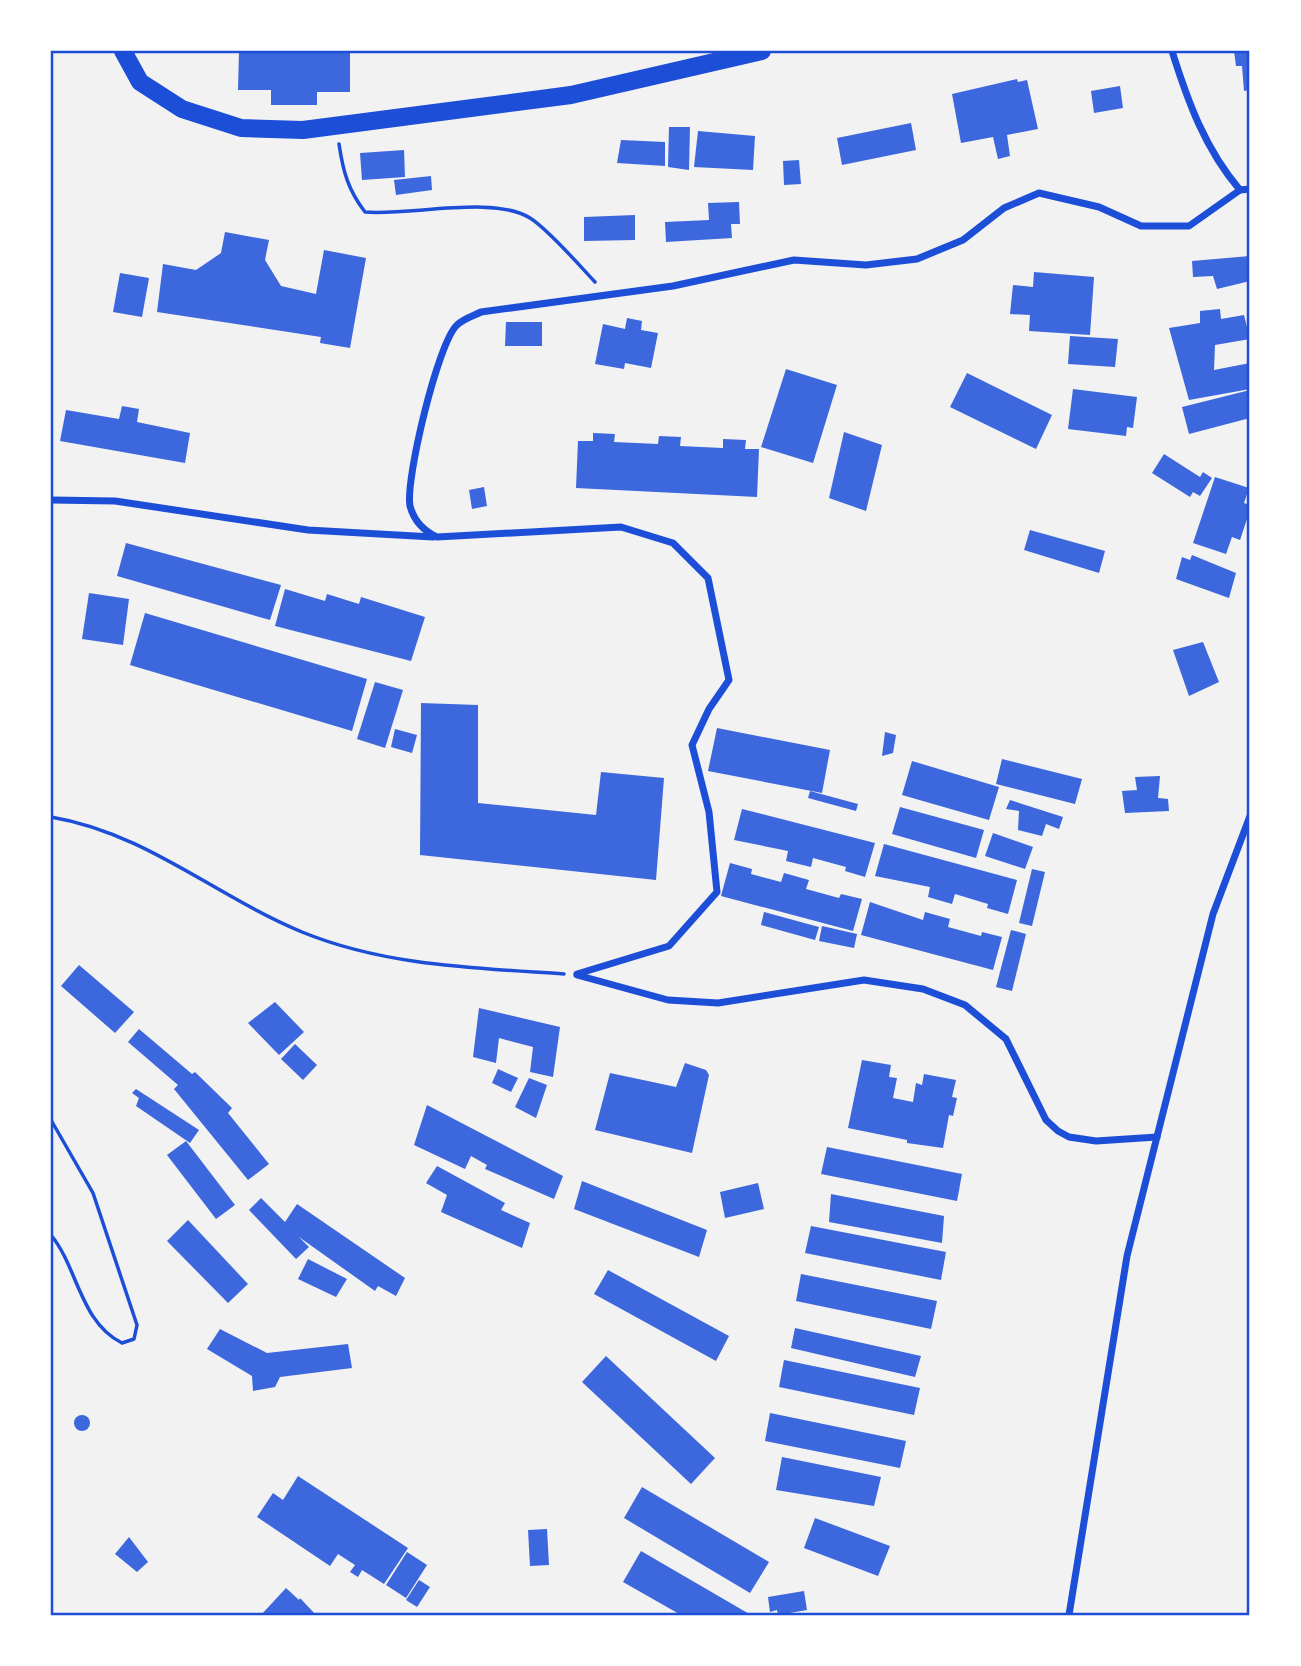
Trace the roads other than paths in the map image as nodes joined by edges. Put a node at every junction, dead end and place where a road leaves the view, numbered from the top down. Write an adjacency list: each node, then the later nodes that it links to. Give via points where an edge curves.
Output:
1 (123, 51): 2 (main road, via 140,82 182,109 241,128 303,130 571,94)
2 (762, 51)
3 (1172, 51): 5 (street, via 1192,113 1222,170)
4 (1250, 189): 5 (street)
5 (1240, 190): 7 (street, via 1189,226 1141,226 1099,207 1039,193 1004,208 962,240 917,259 866,265 794,260 673,286 481,312 456,325 438,365 410,479 410,507 423,530)
6 (51, 500): 7 (street, via 115,501 309,530)
7 (437, 537): 9 (street, via 621,527 673,543 708,578 729,680 692,745 709,812 717,892 670,946 576,974 668,1000 718,1003 864,980 923,989 965,1005 1006,1038 1046,1120 1058,1131 1096,1141)
8 (1250, 816): 9 (street, via 1213,914)
9 (1157, 1137): 10 (street, via 1127,1256)
10 (1069, 1615)

